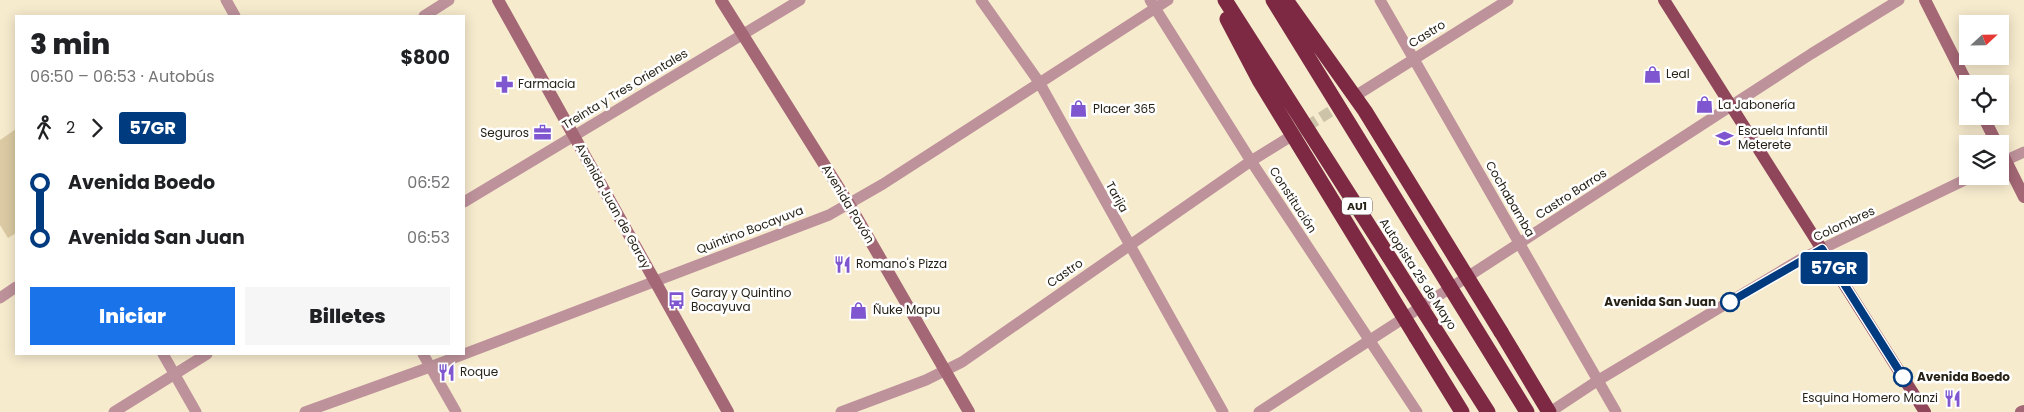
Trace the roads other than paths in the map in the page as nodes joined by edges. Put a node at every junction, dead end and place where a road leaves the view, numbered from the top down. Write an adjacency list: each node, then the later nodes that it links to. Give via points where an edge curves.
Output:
1 (226, 0): 18 (street)
2 (448, 0): 19 (street)
3 (498, 0): 27 (main road, Avenida Juan de Garay)
4 (721, 0): 20 (main road, Avenida Pavón)
5 (800, 0): 20 (street, Treinta y Tres Orientales)
6 (981, 0): 23 (street, Tarija)
7 (1168, 0): 17 (street, Quintino Bocayuva)
8 (1216, 0): 62 (highway, bridge, via 1260,80)
9 (1225, 0): 63 (highway, Autopista 25 de Mayo / AU1, bridge)
10 (1273, 0): 64 (highway, Autopista 25 de Mayo, bridge)
11 (1286, 0): 65 (highway, bridge, via 1366,111)
12 (1380, 0): 21 (street, Cochabamba)
13 (1508, 0): 21 (street, Castro)
14 (1664, 0): 25 (main road)
15 (1899, 0): 25 (street, Castro Barros)
16 (1925, 0): 22 (main road)
17 (1153, 4): 23 (street, Quintino Bocayuva); 30 (street, Constitución)
18 (234, 15)
19 (426, 15)
20 (743, 35): 27 (street, Treinta y Tres Orientales); 35 (main road, Avenida Pavón)
21 (1414, 58): 24 (street, Castro); 36 (street, Cochabamba)
22 (1963, 75)
23 (1039, 82): 35 (street, Quintino Bocayuva); 37 (street, Tarija)
24 (1360, 93)
25 (1731, 107): 36 (street, Castro Barros); 38 (main road)
26 (1293, 135): 30 (street, Castro)
27 (573, 136): 34 (street, Treinta y Tres Orientales); 39 (main road, Avenida Juan de Garay)
28 (2024, 152): 29 (street)
29 (2009, 156)
30 (1252, 161): 37 (street, Castro); 42 (street, Constitución)
31 (2009, 170): 33 (main road)
32 (1959, 183): 38 (street, Colombres)
33 (2024, 197)
34 (465, 201)
35 (849, 204): 39 (street, Quintino Bocayuva, via 829,215); 49 (main road, Avenida Pavón)
36 (1520, 244): 42 (street, Castro Barros); 51 (street, Cochabamba)
37 (1128, 246): 49 (street, Castro); 59 (street, Tarija)
38 (1822, 249): 51 (street, Colombres); 67 (main road)
39 (654, 281): 43 (street, Quintino Bocayuva); 56 (main road, Avenida Juan de Garay)
40 (15, 288): 41 (street)
41 (0, 298)
42 (1368, 340): 60 (street, Castro Barros); 61 (street, Constitución)
43 (465, 354)
44 (164, 355): 50 (street)
45 (205, 355): 50 (street)
46 (424, 355): 48 (street)
47 (461, 355): 48 (street, Quintino Bocayuva)
48 (430, 367): 54 (street, Quintino Bocayuva); 55 (street)
49 (945, 372): 57 (street, Castro); 58 (main road, Avenida Pavón)
50 (174, 373): 52 (street); 53 (street)
51 (1597, 381): 65 (street, Colombres); 66 (street, Cochabamba)
52 (114, 412)
53 (196, 412)
54 (305, 412)
55 (456, 412)
56 (728, 412)
57 (841, 412)
58 (968, 412)
59 (1222, 412)
60 (1259, 412)
61 (1416, 412)
62 (1462, 412)
63 (1488, 412)
64 (1527, 412)
65 (1550, 412)
66 (1616, 412)
67 (1926, 412)

